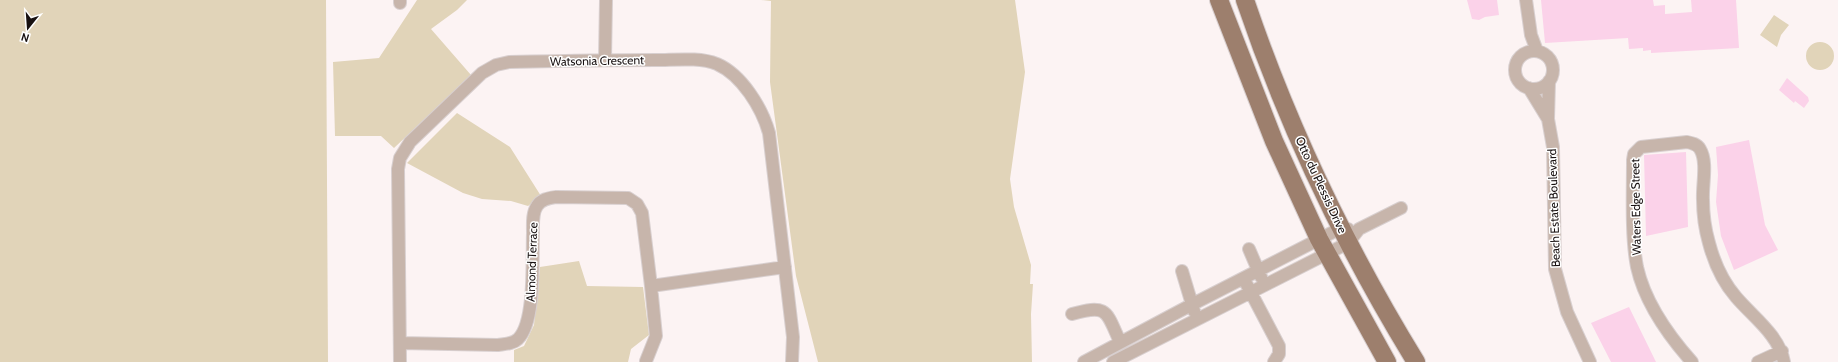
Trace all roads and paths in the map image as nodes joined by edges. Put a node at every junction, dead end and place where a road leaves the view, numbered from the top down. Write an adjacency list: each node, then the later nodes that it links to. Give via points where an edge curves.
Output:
1 (606, 0): 6 (street)
2 (1218, 0): 12 (main road, Otto du Plessis Drive, via 1274,141)
3 (1245, 0): 11 (main road, Otto du Plessis Drive, via 1301,143)
4 (1526, 0): 5 (street)
5 (1531, 52): 7 (street, via 1548,57 1553,70); 8 (street, via 1519,58 1515,72 1522,85)
6 (605, 60): 14 (street, Watsonia Crescent, via 703,61 727,70 746,89 765,118 769,133); 25 (street, Watsonia Crescent, via 509,62 496,65 482,73 404,149 398,169)
7 (1549, 81): 8 (street, via 1540,88); 9 (street, Beach Estate Boulevard)
8 (1529, 88): 9 (street, Beach Estate Boulevard)
9 (1548, 119): 35 (street, Beach Estate Boulevard, via 1553,147 1555,269 1567,312)
10 (1401, 208): 11 (street)
11 (1349, 233): 12 (street); 12 (street); 34 (main road, Otto du Plessis Drive)
12 (1323, 246): 15 (street); 19 (street); 33 (main road, Otto du Plessis Drive)
13 (1249, 249): 15 (street)
14 (785, 267): 18 (street); 29 (street, Watsonia Crescent, via 793,337)
15 (1257, 270): 17 (street); 19 (street)
16 (1182, 271): 21 (street)
17 (1243, 277): 20 (street); 21 (street)
18 (651, 286): 25 (street, Almond Terrace, via 642,213 638,204 628,198 611,197 545,199 536,206 533,217 529,315 519,339 511,343 498,344); 27 (street, Almond Terrace, via 656,336)
19 (1264, 286): 20 (street)
20 (1251, 292): 23 (street); 32 (street, via 1279,346 1279,354)
21 (1191, 304): 23 (street); 24 (street)
22 (1072, 314): 24 (street, via 1101,309 1106,312)
23 (1197, 320): 31 (street)
24 (1120, 342): 30 (street)
25 (400, 343): 28 (street, Watsonia Crescent)
26 (1783, 356): 36 (street, Waters Edge Street, via 1774,338 1723,280 1715,262 1705,221 1700,148 1694,143 1687,142 1642,146 1634,154 1633,160 1637,267 1661,322); 37 (street)
27 (646, 361)
28 (400, 362)
29 (792, 362)
30 (1084, 362)
31 (1113, 362)
32 (1274, 362)
33 (1387, 362)
34 (1416, 362)
35 (1590, 362)
36 (1692, 362)
37 (1758, 362)

